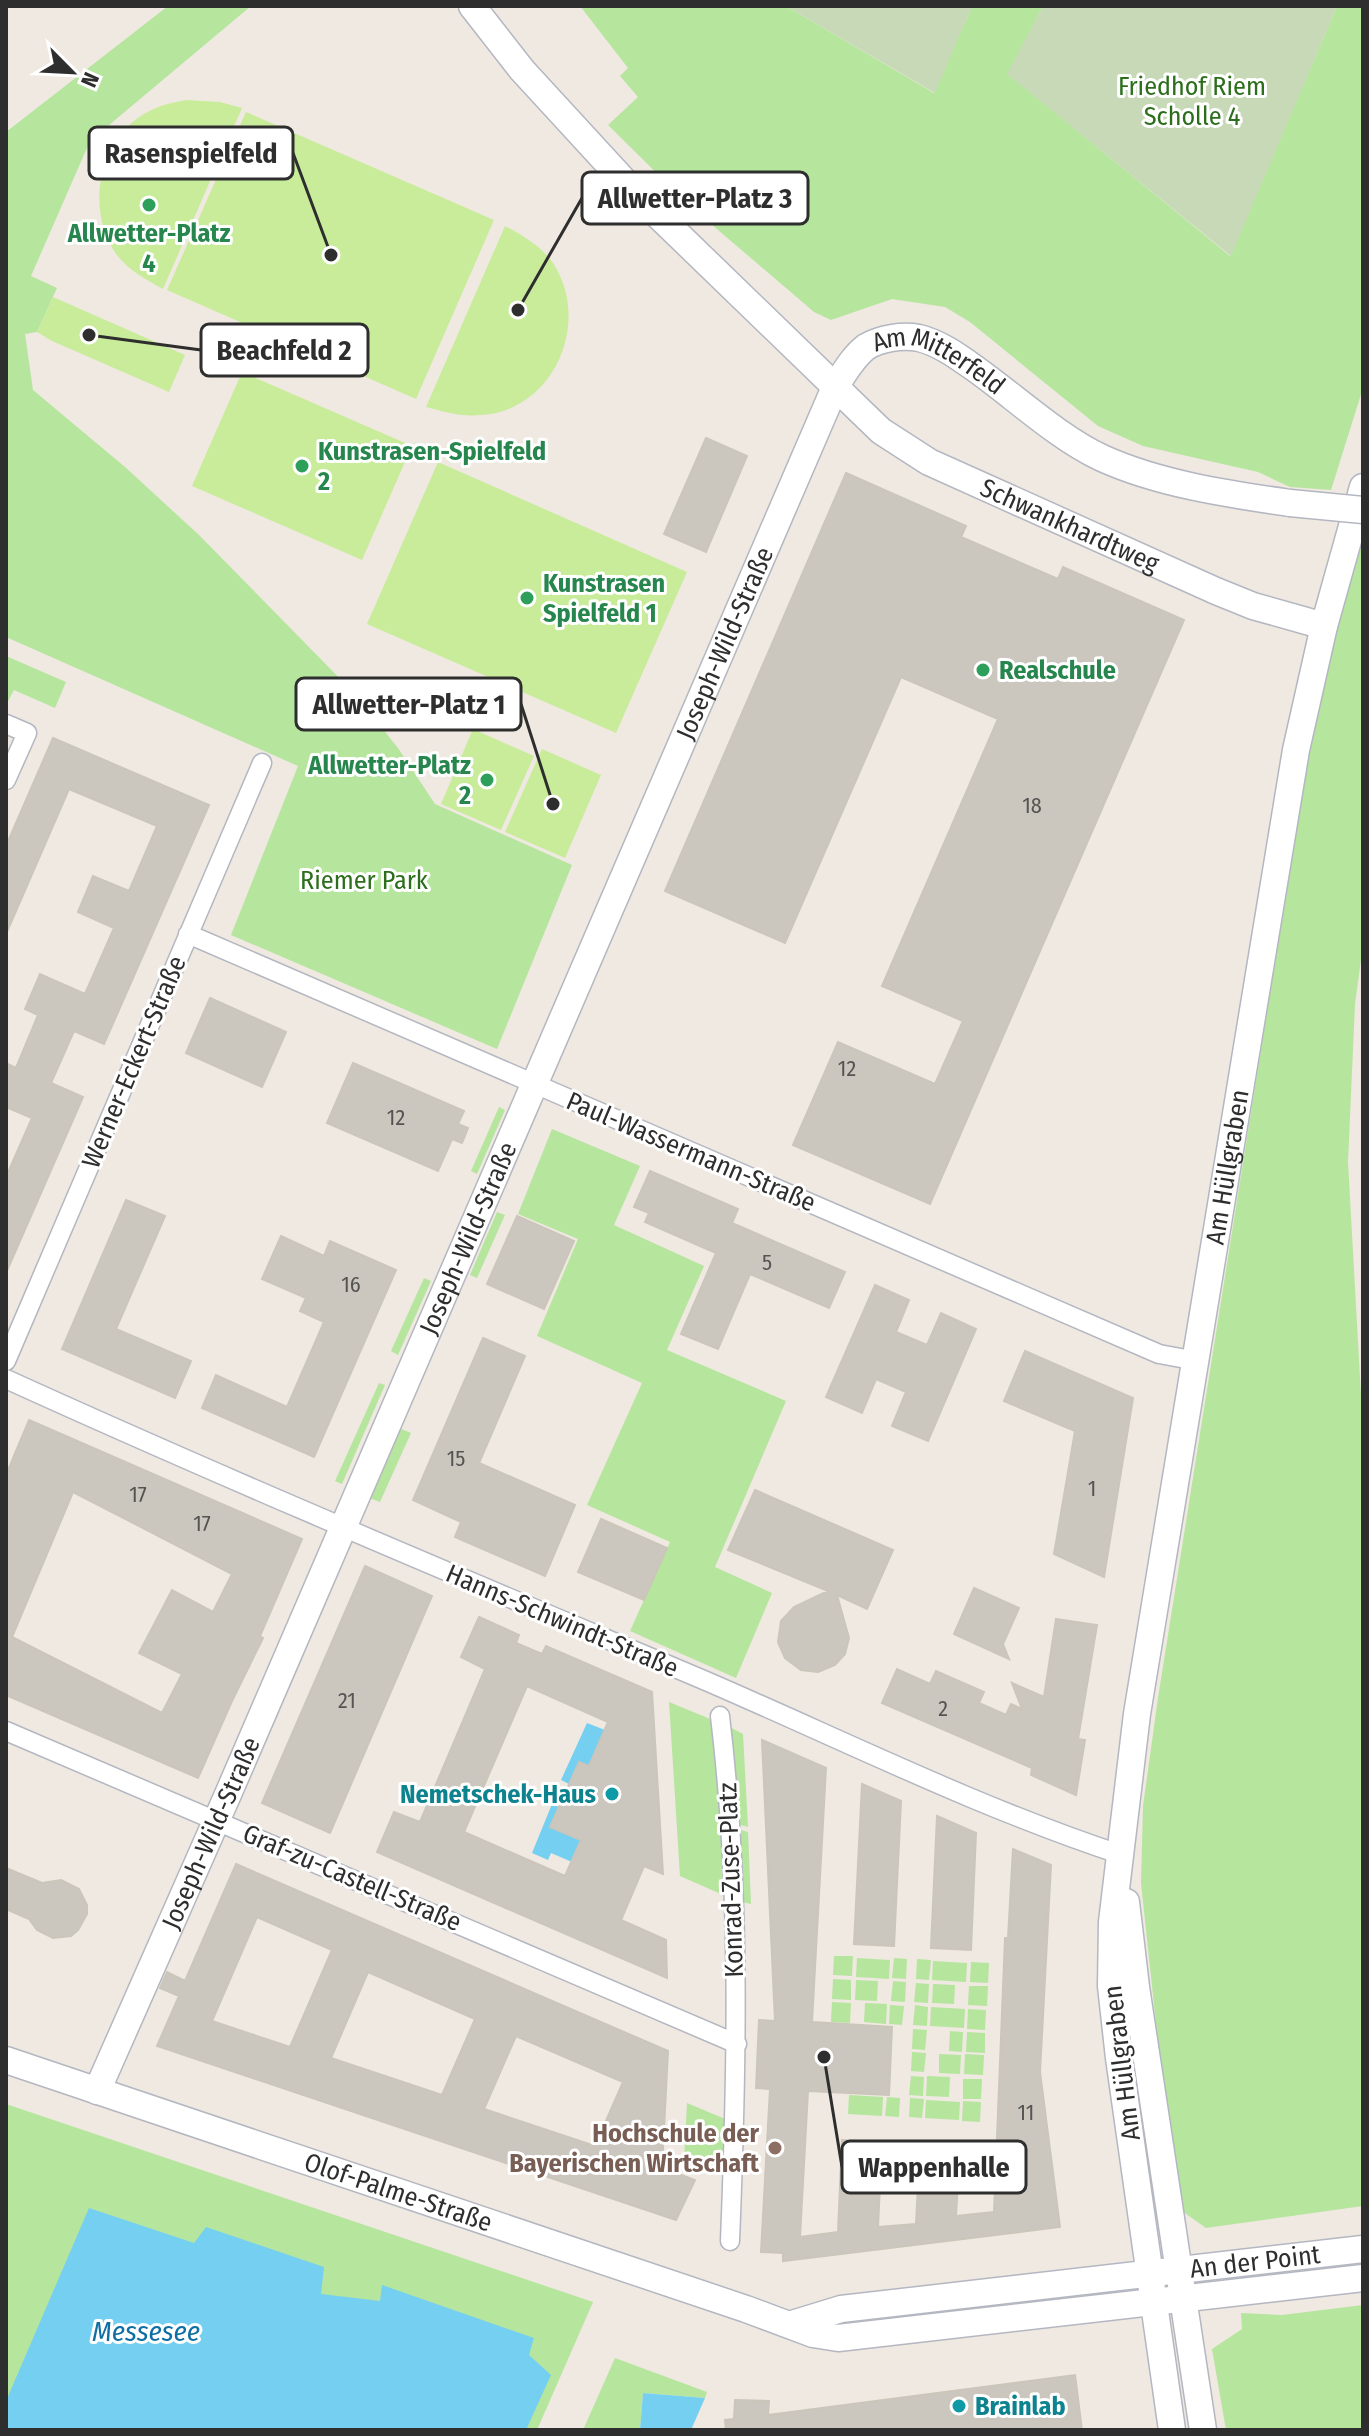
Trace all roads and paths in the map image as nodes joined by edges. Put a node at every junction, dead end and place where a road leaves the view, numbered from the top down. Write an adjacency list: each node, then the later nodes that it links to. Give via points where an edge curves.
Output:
1 (472, 6): 2 (main road, Am Mitterfeld, via 522,70 636,194)
2 (836, 385): 4 (main road, Am Mitterfeld, bridge, via 867,347 894,337 920,339 968,364 1075,443 1124,467 1193,486); 5 (main road, Schwankhardtweg, via 869,421 929,462 1253,606); 10 (main road, Joseph-Wild-Straße)
3 (1363, 487): 5 (main road, Am Hüllgraben)
4 (1363, 510)
5 (1324, 626): 12 (main road, Am Hüllgraben, via 1296,750)
6 (6, 724): 8 (street, via 27,733)
7 (262, 763): 9 (street, Werner-Eckert-Straße)
8 (6, 780)
9 (188, 934): 10 (street, Paul-Wassermann-Straße); 11 (street, Werner-Eckert-Straße)
10 (535, 1084): 12 (street, Paul-Wassermann-Straße, via 1159,1354); 14 (main road, Joseph-Wild-Straße)
11 (6, 1361)
12 (1197, 1361): 18 (main road, Am Hüllgraben, via 1137,1714)
13 (6, 1379): 14 (street, Hanns-Schwindt-Straße)
14 (343, 1528): 17 (main road, Joseph-Wild-Straße); 18 (street, Hanns-Schwindt-Straße, via 949,1787)
15 (720, 1716): 19 (street, Konrad-Zuse-Platz, via 732,1856)
16 (6, 1731): 17 (street, Graf-zu-Castell-Straße)
17 (216, 1822): 19 (street, Graf-zu-Castell-Straße); 21 (main road, Joseph-Wild-Straße)
18 (1122, 1855): 24 (main road, Am Hüllgraben); 25 (main road, Am Hüllgraben, via 1112,1922 1111,1986)
19 (737, 2044): 22 (street, Konrad-Zuse-Platz)
20 (6, 2060): 21 (main road, Olof-Palme-Straße)
21 (97, 2091): 29 (main road, Olof-Palme-Straße)
22 (730, 2241)
23 (1363, 2249): 24 (main road, An der Point)
24 (1177, 2269): 25 (main road, An der Point); 27 (main road, Am Hüllgraben)
25 (1148, 2272): 28 (main road, Am Hüllgraben); 29 (main road, via 841,2309)
26 (1363, 2278): 27 (main road, An der Point)
27 (1182, 2299): 28 (main road, An der Point); 31 (main road, Am Hüllgraben)
28 (1153, 2303): 29 (main road, Olof-Palme-Straße, via 838,2338); 30 (main road, Am Hüllgraben)
29 (792, 2324)
30 (1172, 2430)
31 (1203, 2430)

